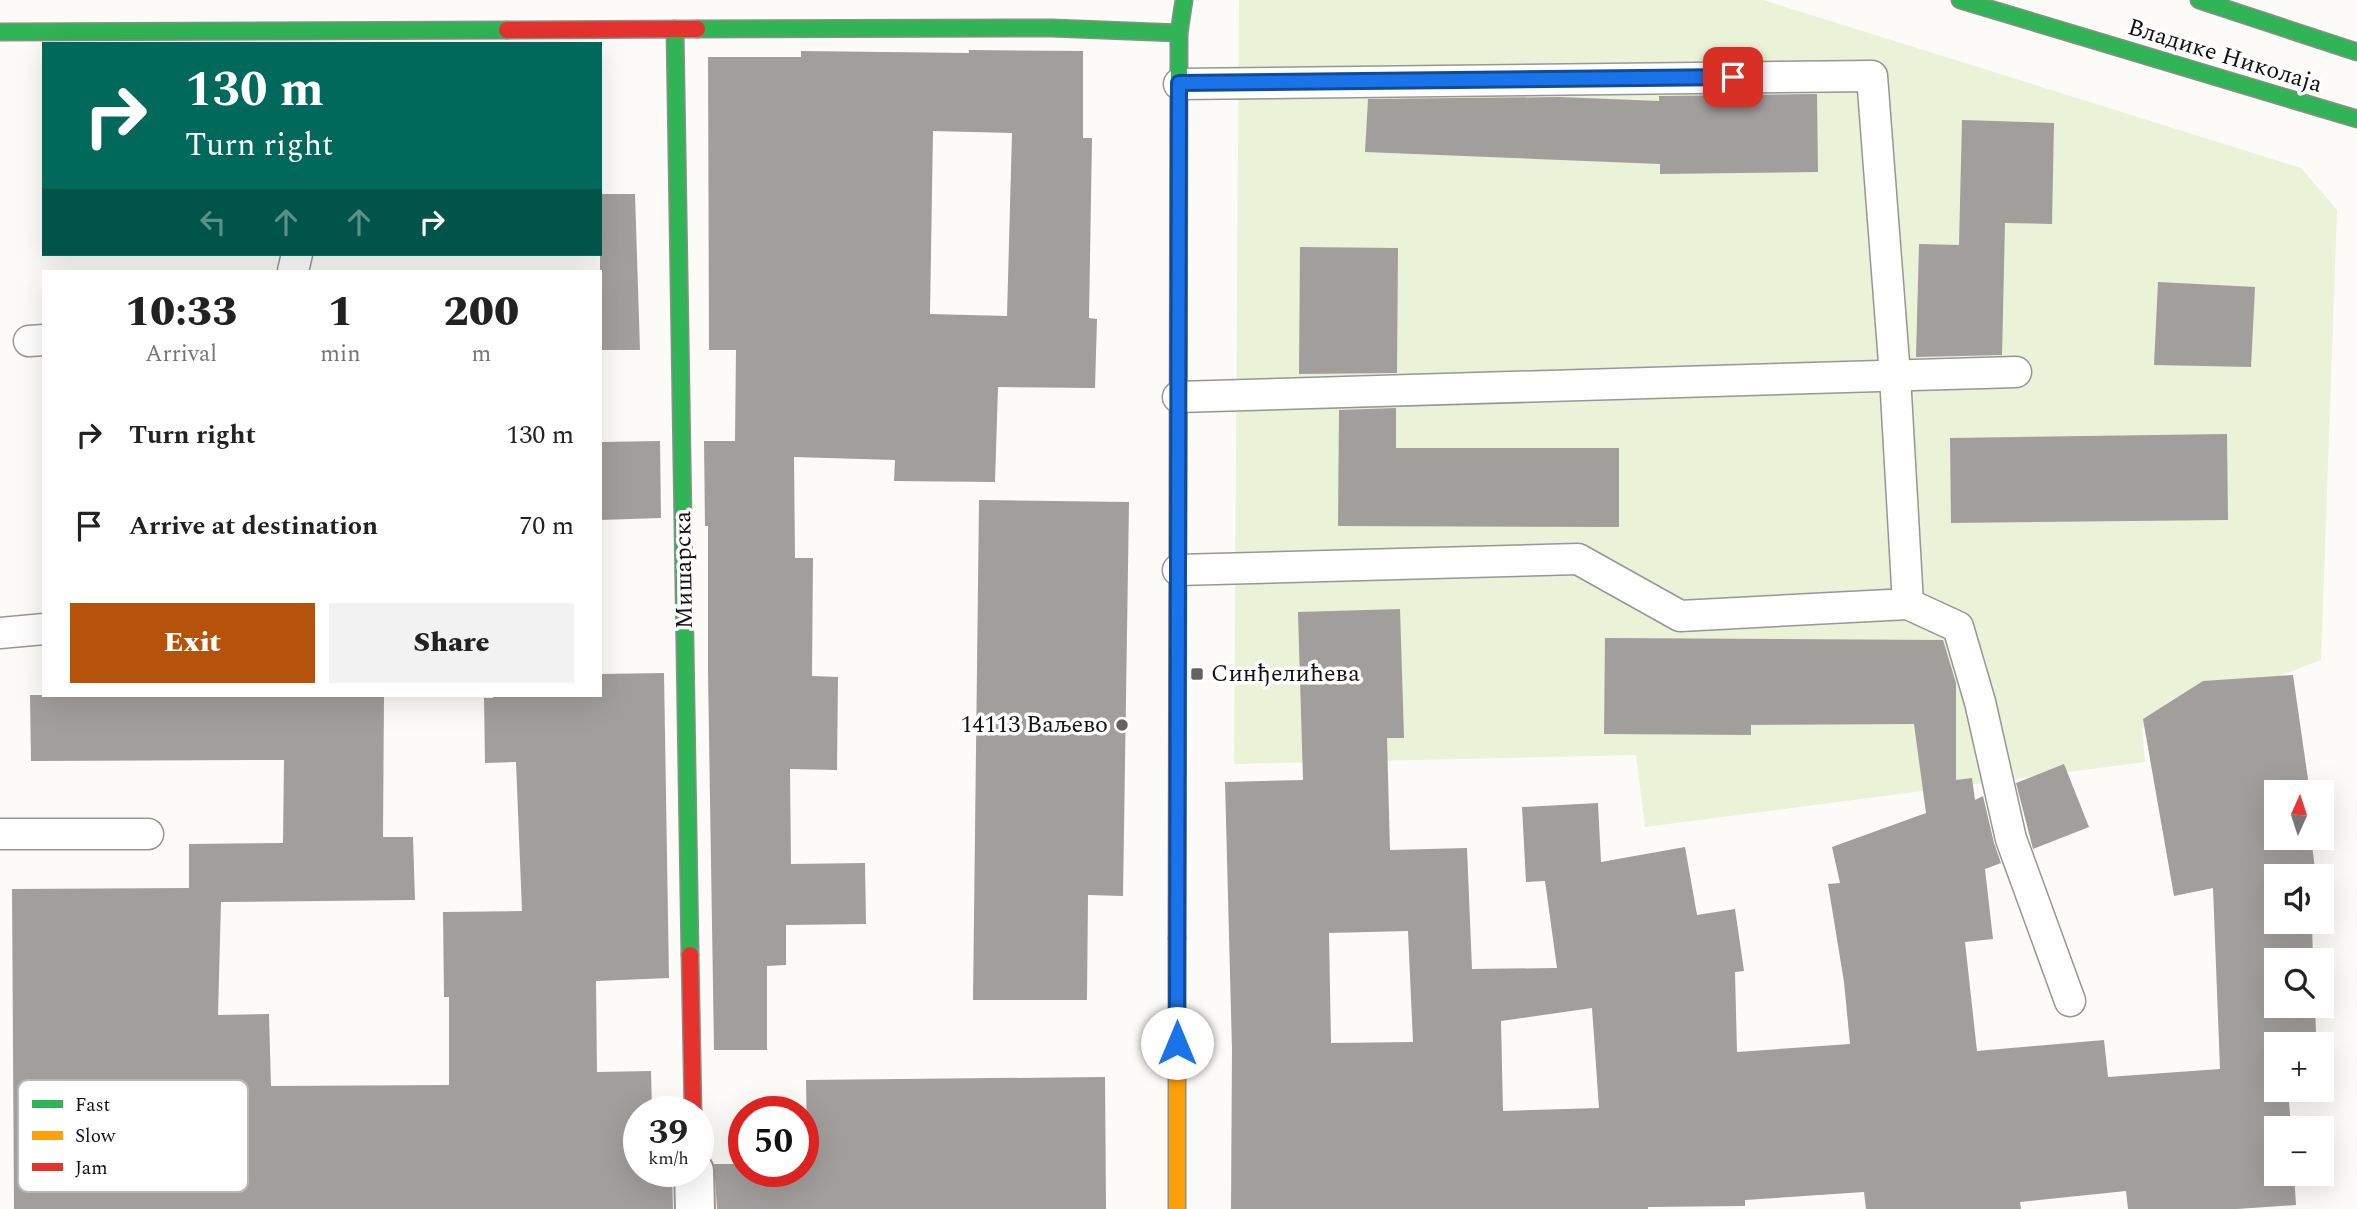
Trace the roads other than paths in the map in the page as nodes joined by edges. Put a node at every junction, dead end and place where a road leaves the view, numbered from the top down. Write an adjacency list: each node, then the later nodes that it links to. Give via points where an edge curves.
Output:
1 (1184, 0): 7 (street)
2 (1960, 0): 11 (street, Владике Николаја)
3 (2199, 0): 9 (street, Владике Николаја)
4 (1169, 11): 7 (street)
5 (675, 29): 7 (street, via 1052,28); 8 (street); 22 (street, Мишарска)
6 (0, 32): 8 (street)
7 (1179, 33): 10 (street)
8 (349, 37)
9 (2357, 52)
10 (1179, 83): 13 (lane, via 1872,76); 14 (street)
11 (2357, 119)
12 (2016, 372): 13 (lane)
13 (1895, 376): 14 (lane); 16 (lane)
14 (1178, 397): 15 (street)
15 (1178, 570): 16 (lane, via 1578,559 1680,616); 25 (street)
16 (1908, 604): 21 (lane, via 1958,627 2011,839)
17 (42, 629): 18 (lane)
18 (0, 633)
19 (0, 834): 20 (lane)
20 (148, 834)
21 (2070, 1001)
22 (693, 1096)
23 (694, 1187): 24 (street)
24 (695, 1209)
25 (1177, 1209)

